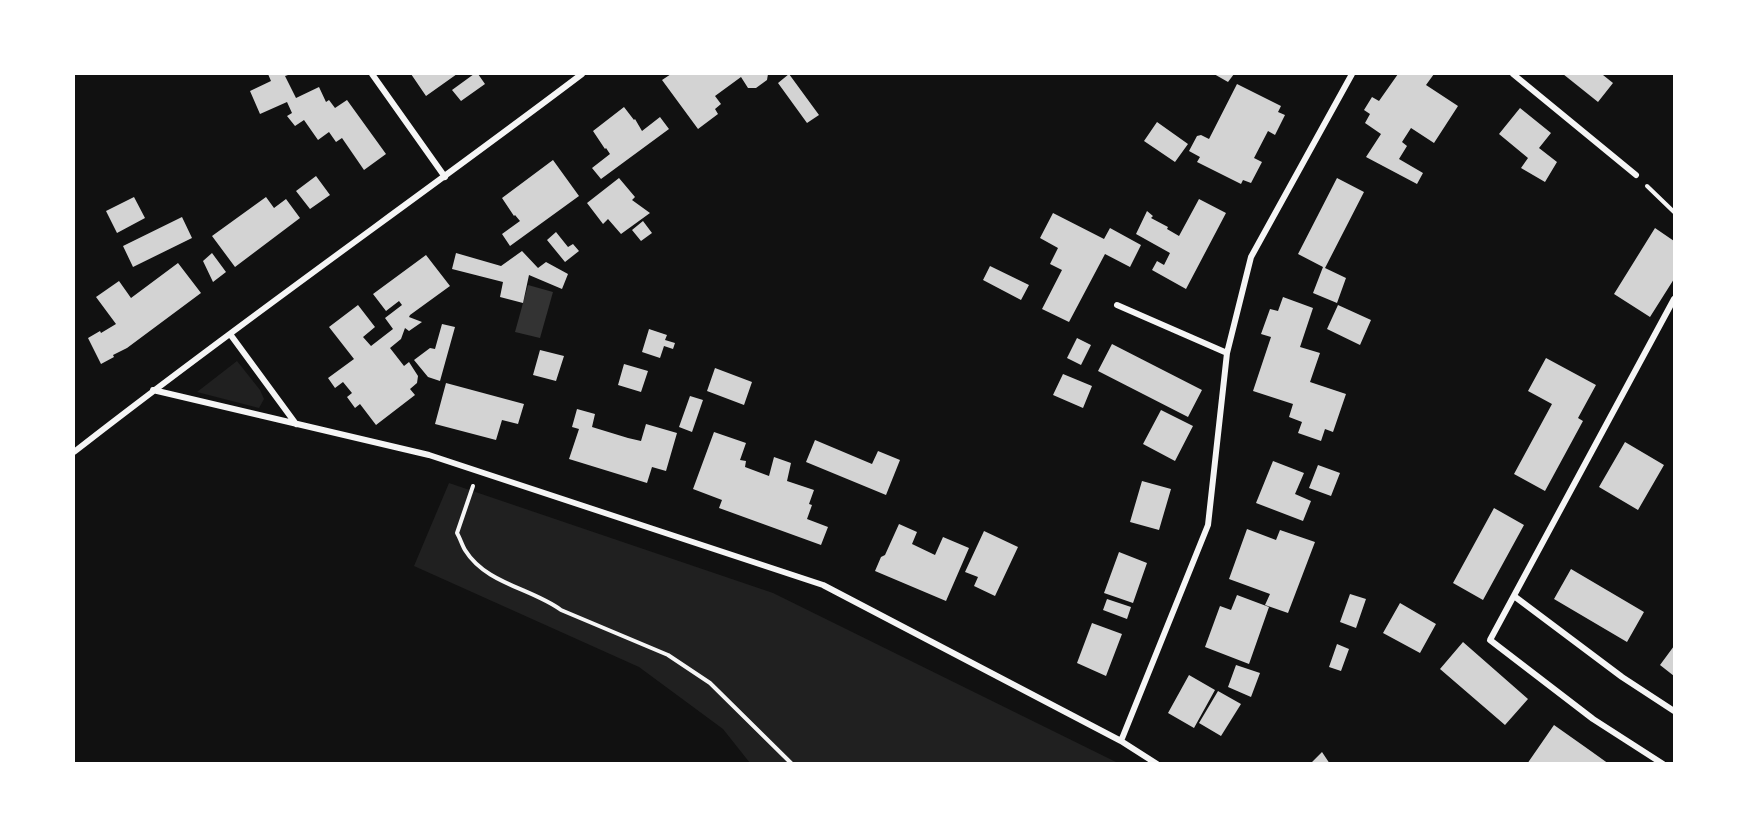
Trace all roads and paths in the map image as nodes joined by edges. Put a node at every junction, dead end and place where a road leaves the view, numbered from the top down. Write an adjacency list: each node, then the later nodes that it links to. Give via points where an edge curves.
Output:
1 (372, 74): 6 (street)
2 (582, 74): 6 (street)
3 (1352, 74): 11 (street, via 1251,256)
4 (1513, 74): 5 (street)
5 (1636, 175): 7 (path)
6 (445, 177): 10 (street)
7 (1674, 212)
8 (1674, 299): 16 (street)
9 (1117, 305): 11 (street)
10 (230, 334): 12 (street); 13 (street)
11 (1227, 352): 18 (street, via 1208,525)
12 (153, 390): 13 (street); 14 (street)
13 (297, 424): 15 (street, via 429,455)
14 (74, 452)
15 (478, 471): 18 (street, via 823,585); 19 (path, via 458,532 465,551 487,573 548,600 561,610 668,655 710,683)
16 (1514, 596): 17 (street); 21 (street, via 1490,640 1593,719)
17 (1674, 711)
18 (1121, 741): 20 (street)
19 (792, 764)
20 (1157, 764)
21 (1663, 764)

